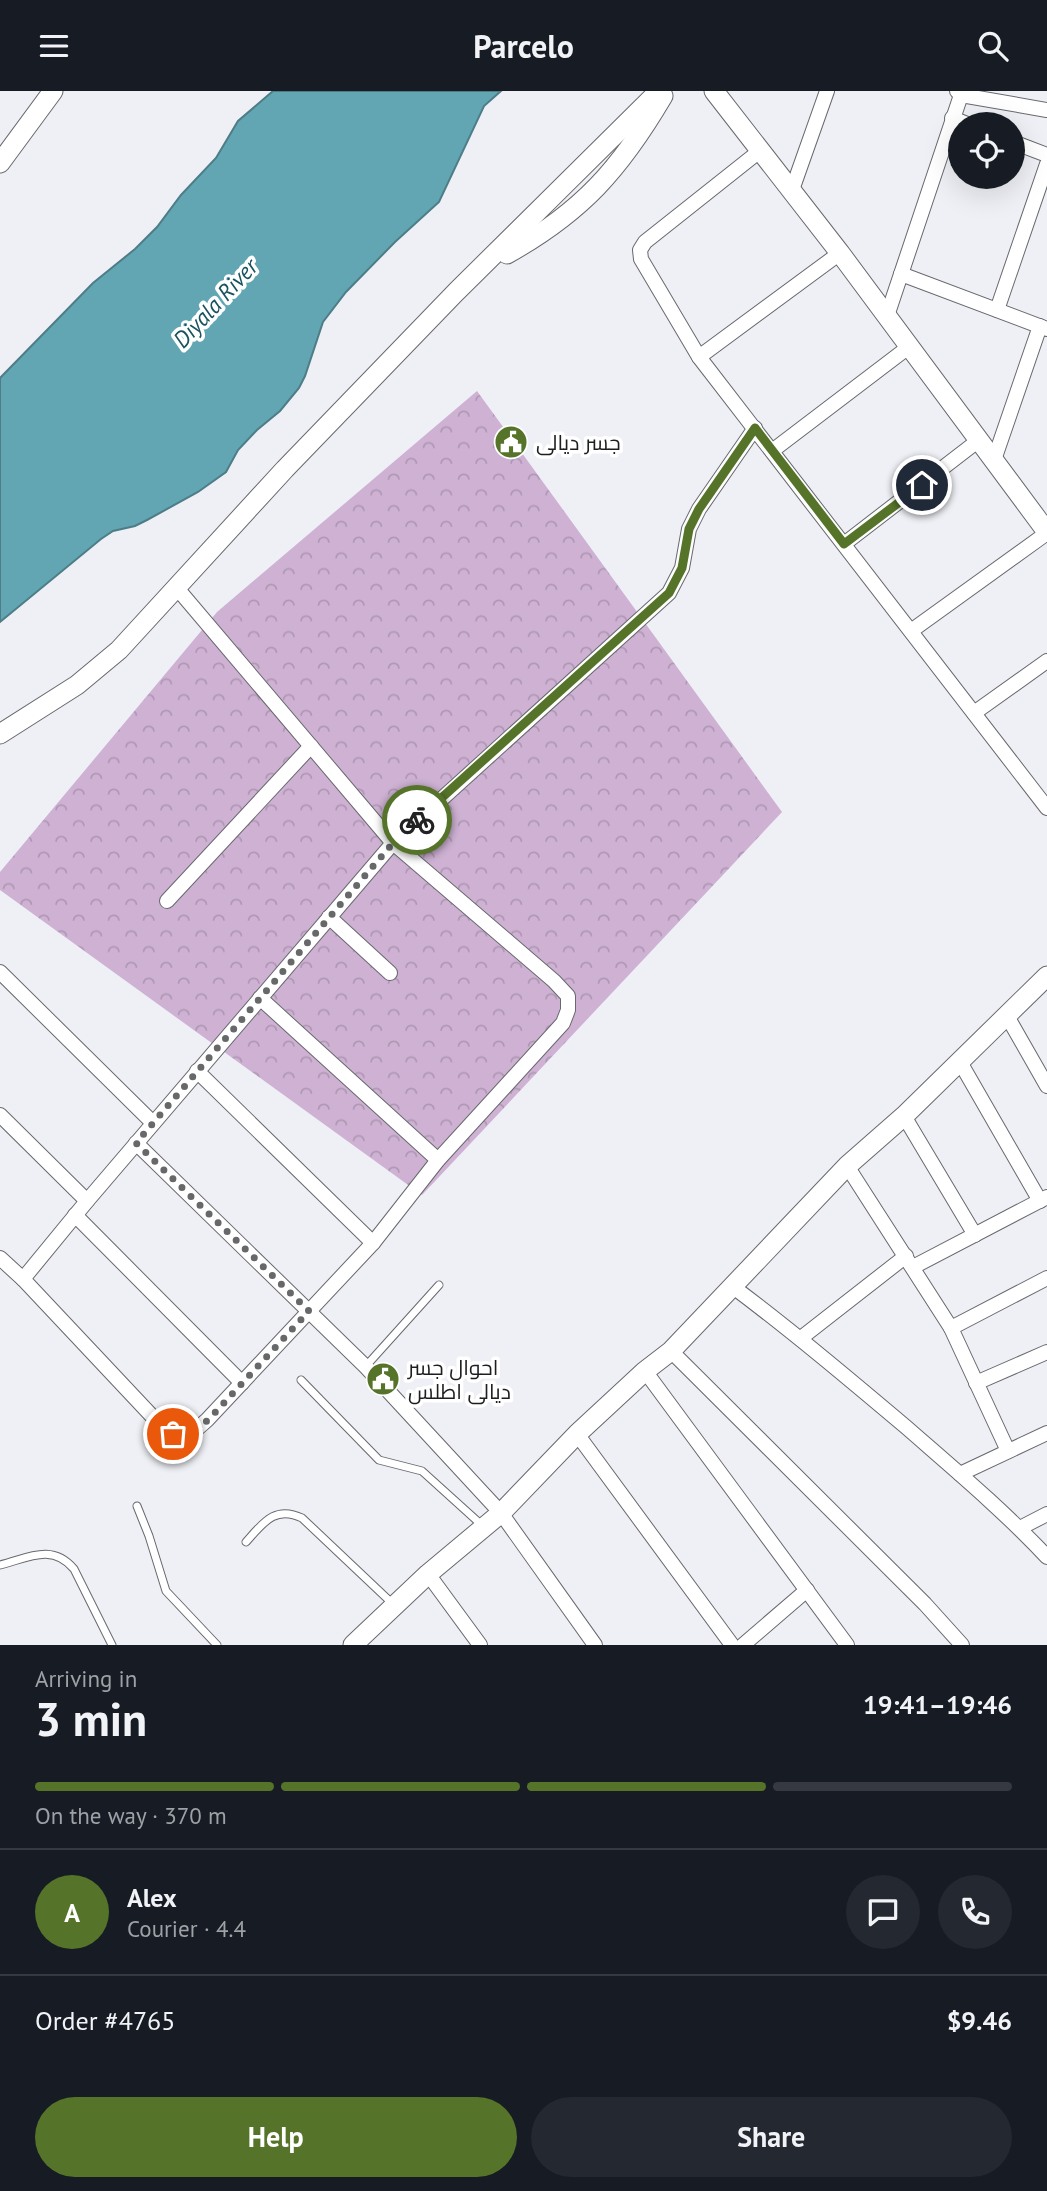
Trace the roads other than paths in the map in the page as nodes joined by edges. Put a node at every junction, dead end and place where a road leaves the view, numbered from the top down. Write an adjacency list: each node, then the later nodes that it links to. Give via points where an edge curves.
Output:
1 (53, 91): 13 (street)
2 (659, 91): 17 (street)
3 (666, 91): 17 (street, via 632,146 586,199)
4 (715, 91): 11 (street)
5 (827, 91): 15 (street)
6 (959, 93): 7 (street); 8 (street)
7 (1047, 110)
8 (954, 112)
9 (948, 130): 18 (street)
10 (1025, 147): 12 (street)
11 (761, 150): 15 (street); 23 (street, via 640,250)
12 (1047, 155)
13 (0, 163)
14 (1047, 164): 19 (street)
15 (792, 190): 16 (street)
16 (840, 253): 20 (street); 23 (street)
17 (485, 266): 30 (street)
18 (901, 274): 19 (street); 20 (street)
19 (997, 310): 21 (street)
20 (887, 316): 22 (street)
21 (1043, 327): 27 (street)
22 (910, 346): 25 (street); 26 (street)
23 (699, 357): 24 (street)
24 (755, 428): 26 (street); 37 (street, via 699,509 689,529 682,568 669,593)
25 (979, 440): 27 (street); 29 (street)
26 (772, 451): 29 (street)
27 (994, 460): 28 (street)
28 (1047, 532): 31 (street)
29 (844, 544): 31 (street)
30 (176, 587): 34 (street, via 106,663); 35 (street)
31 (911, 631): 33 (street)
32 (1047, 661): 33 (street)
33 (974, 713): 36 (street)
34 (0, 734)
35 (311, 746): 37 (street); 38 (street)
36 (1045, 800)
37 (393, 843): 39 (street); 52 (street, via 568,996 562,1023)
38 (167, 901)
39 (329, 917): 41 (street); 43 (street)
40 (0, 972): 50 (street)
41 (390, 972)
42 (1047, 976): 44 (street)
43 (260, 998): 46 (street); 52 (street)
44 (1007, 1016): 45 (street); 47 (street)
45 (960, 1062): 49 (street); 54 (street)
46 (197, 1071): 50 (street); 58 (street)
47 (1047, 1086)
48 (0, 1115): 55 (street)
49 (904, 1116): 53 (street); 57 (street)
50 (153, 1122): 51 (street)
51 (136, 1143): 55 (street); 65 (street)
52 (438, 1160): 58 (street)
53 (847, 1166): 60 (street); 64 (street)
54 (1043, 1199): 57 (street)
55 (86, 1201): 56 (street)
56 (75, 1215): 62 (street); 73 (street)
57 (975, 1235): 60 (street)
58 (373, 1243): 65 (street)
59 (0, 1258): 62 (street)
60 (909, 1262): 66 (street); 67 (street)
61 (1047, 1278): 66 (street)
62 (23, 1279): 73 (street, via 166,1431 183,1437 192,1434)
63 (439, 1286): 70 (lane)
64 (732, 1286): 67 (street); 68 (street)
65 (309, 1311): 70 (street); 73 (street)
66 (951, 1328): 74 (street)
67 (801, 1338): 78 (street)
68 (671, 1351): 71 (street); 98 (street)
69 (1047, 1352): 74 (street)
70 (366, 1367): 80 (street)
71 (645, 1371): 76 (street); 88 (street)
72 (300, 1380): 82 (lane, via 379,1460 422,1471)
73 (242, 1383)
74 (976, 1383): 77 (street)
75 (1047, 1433): 77 (street)
76 (577, 1434): 80 (street); 95 (street)
77 (1008, 1451): 78 (street)
78 (960, 1474): 83 (street)
79 (137, 1507): 92 (lane, via 166,1591)
80 (502, 1513): 82 (street); 94 (street)
81 (1047, 1514): 83 (street)
82 (485, 1527): 87 (street)
83 (1020, 1528): 85 (street)
84 (246, 1542): 89 (lane, via 267,1519 292,1513)
85 (1047, 1557)
86 (0, 1565): 91 (lane, via 42,1554 65,1559)
87 (428, 1574): 89 (street); 93 (street)
88 (807, 1590): 96 (street); 97 (street)
89 (395, 1606): 90 (street)
90 (357, 1644)
91 (112, 1645)
92 (218, 1645)
93 (480, 1645)
94 (594, 1645)
95 (732, 1645)
96 (743, 1645)
97 (847, 1645)
98 (962, 1645)

